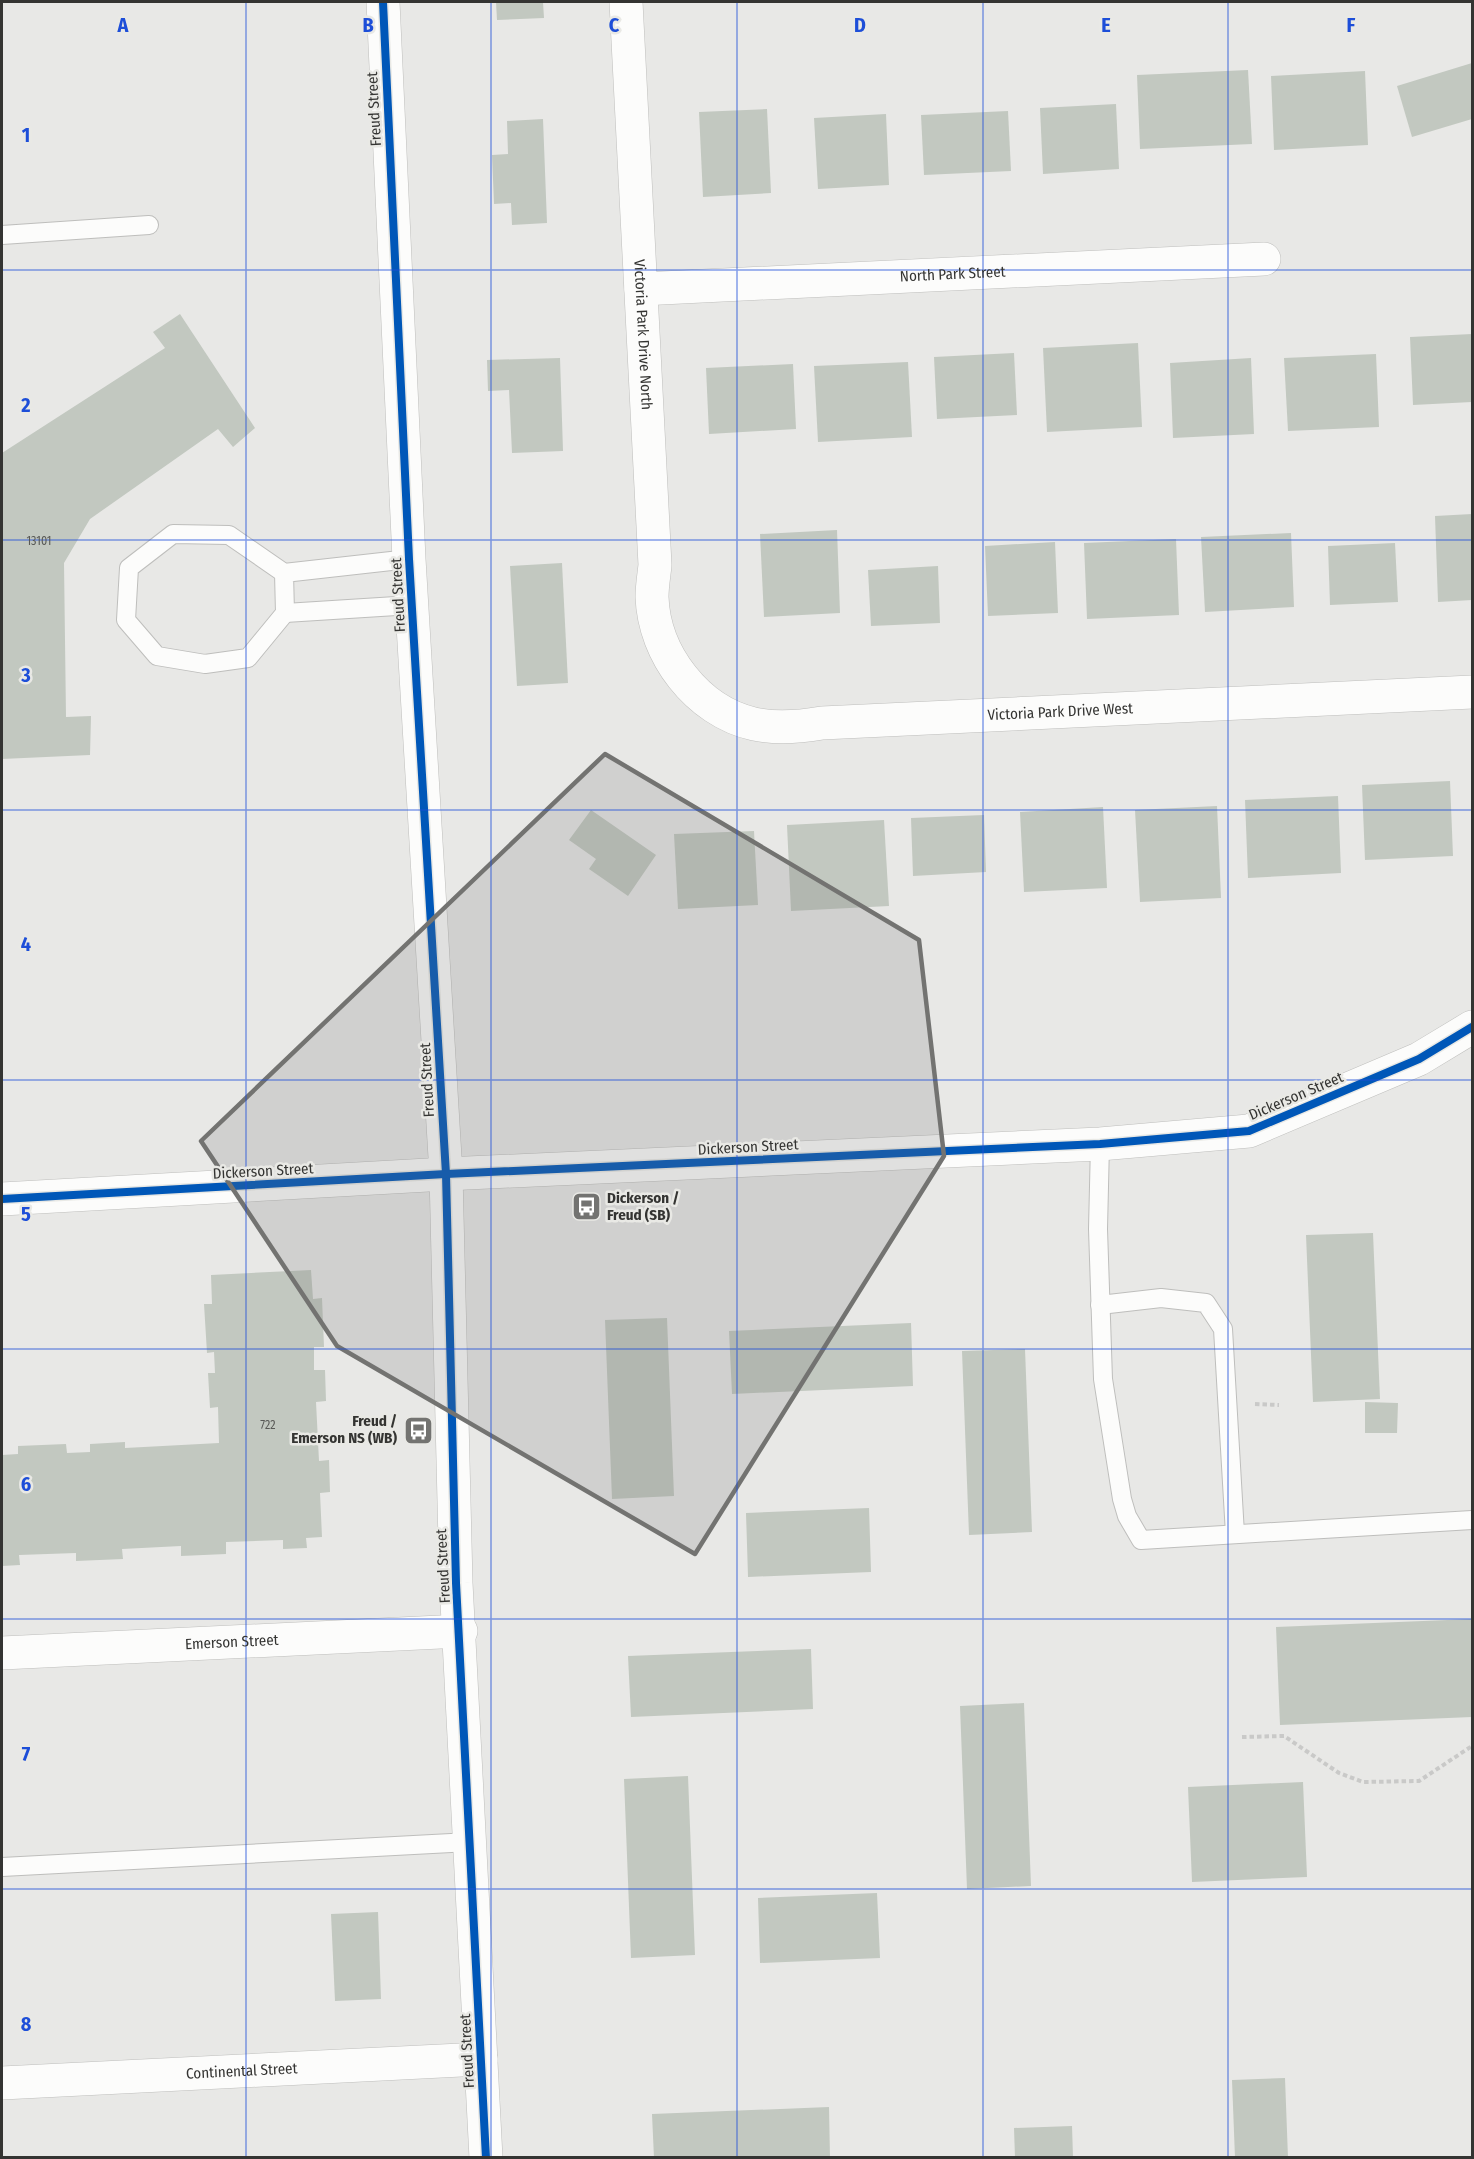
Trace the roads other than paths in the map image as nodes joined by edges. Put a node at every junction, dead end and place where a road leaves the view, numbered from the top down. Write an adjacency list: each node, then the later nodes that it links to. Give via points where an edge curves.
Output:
1 (383, 2): 7 (street, Freud Street)
2 (626, 2): 6 (street, Victoria Park Drive North)
3 (149, 225): 4 (lane)
4 (2, 235)
5 (1264, 259): 6 (street, North Park Street)
6 (640, 289): 11 (street, Victoria Park Drive North, via 655,565 652,597 659,634)
7 (409, 559): 8 (lane); 9 (street, Freud Street)
8 (284, 573): 10 (lane); 10 (lane, via 229,535 173,534 129,568 126,620 157,656 205,664 248,658)
9 (412, 605): 10 (lane); 15 (street, Freud Street)
10 (285, 613)
11 (672, 663): 12 (street, Victoria Park Drive West, via 695,691 733,716 754,724 792,728 822,723)
12 (1473, 692)
13 (1473, 1027): 14 (street, Dickerson Street, via 1419,1059 1249,1131)
14 (1100, 1144): 15 (street, Dickerson Street); 17 (lane)
15 (446, 1174): 16 (street, Dickerson Street); 20 (street, Freud Street, via 456,1583)
16 (2, 1199)
17 (1100, 1305): 19 (lane, via 1103,1379 1122,1499 1134,1529 1141,1540); 19 (lane, via 1161,1298 1206,1303 1223,1329)
18 (1473, 1520): 19 (lane)
19 (1235, 1534)
20 (461, 1631): 21 (street, Emerson Street); 22 (street, Freud Street)
21 (2, 1653)
22 (470, 1842): 23 (lane); 24 (street, Freud Street)
23 (2, 1867)
24 (481, 2059): 25 (street, Continental Street); 26 (street, Freud Street)
25 (2, 2083)
26 (486, 2157)

